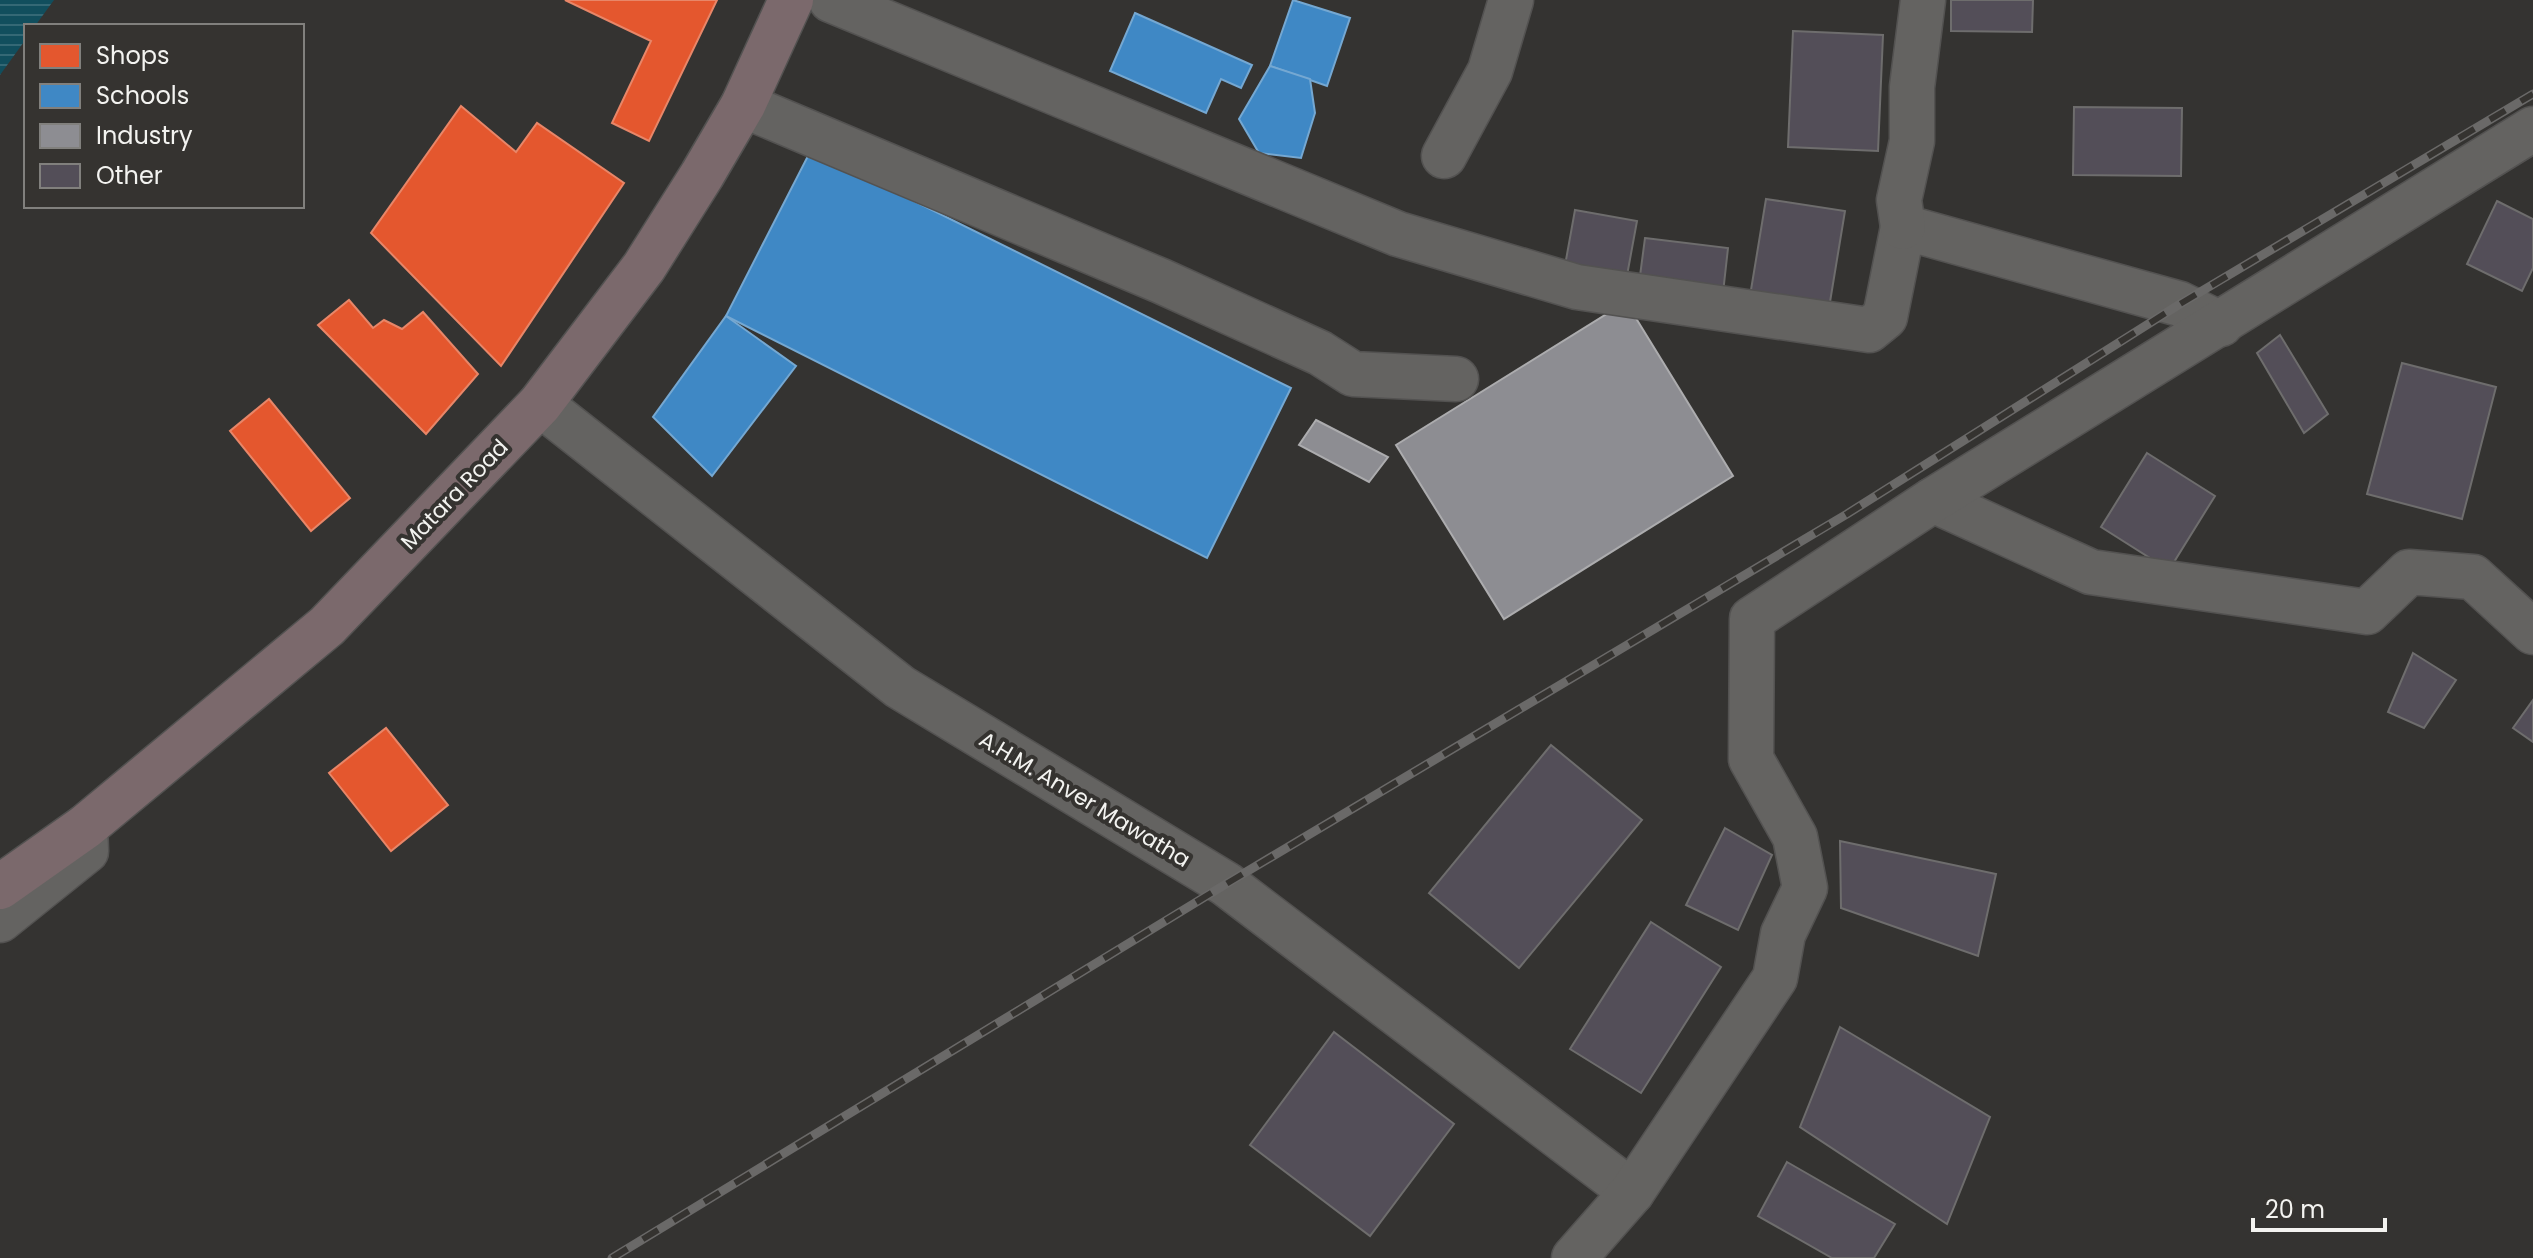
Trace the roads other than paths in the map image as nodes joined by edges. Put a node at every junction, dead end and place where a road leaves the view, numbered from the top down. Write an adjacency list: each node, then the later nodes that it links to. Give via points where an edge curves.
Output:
1 (791, 0): 5 (highway, Matara Road)
2 (831, 0): 8 (street, via 1398,234 1577,287 1869,330 1885,317)
3 (1511, 0): 7 (street, via 1490,71)
4 (1923, 0): 8 (street, via 1912,87 1912,141 1899,200)
5 (743, 105): 10 (street, via 1202,299 1320,353 1353,374); 11 (highway, Matara Road, via 644,267)
6 (2533, 129): 9 (street)
7 (1444, 156)
8 (1903, 227): 9 (street, via 2180,304)
9 (2221, 324): 12 (street)
10 (1456, 379)
11 (540, 404): 14 (highway, Matara Road, via 327,626); 17 (street, A.H.M. Anver Mawatha, via 900,687 1226,884)
12 (1933, 500): 13 (street, via 2091,572 2336,608 2367,612 2409,572 2473,577); 17 (street, via 1752,619 1751,759 1795,837 1805,888 1783,934 1775,978)
13 (2533, 632)
14 (85, 827): 15 (highway, Matara Road); 16 (street, via 86,851)
15 (0, 887)
16 (0, 920)
17 (1632, 1192): 18 (street)
18 (1574, 1258)

